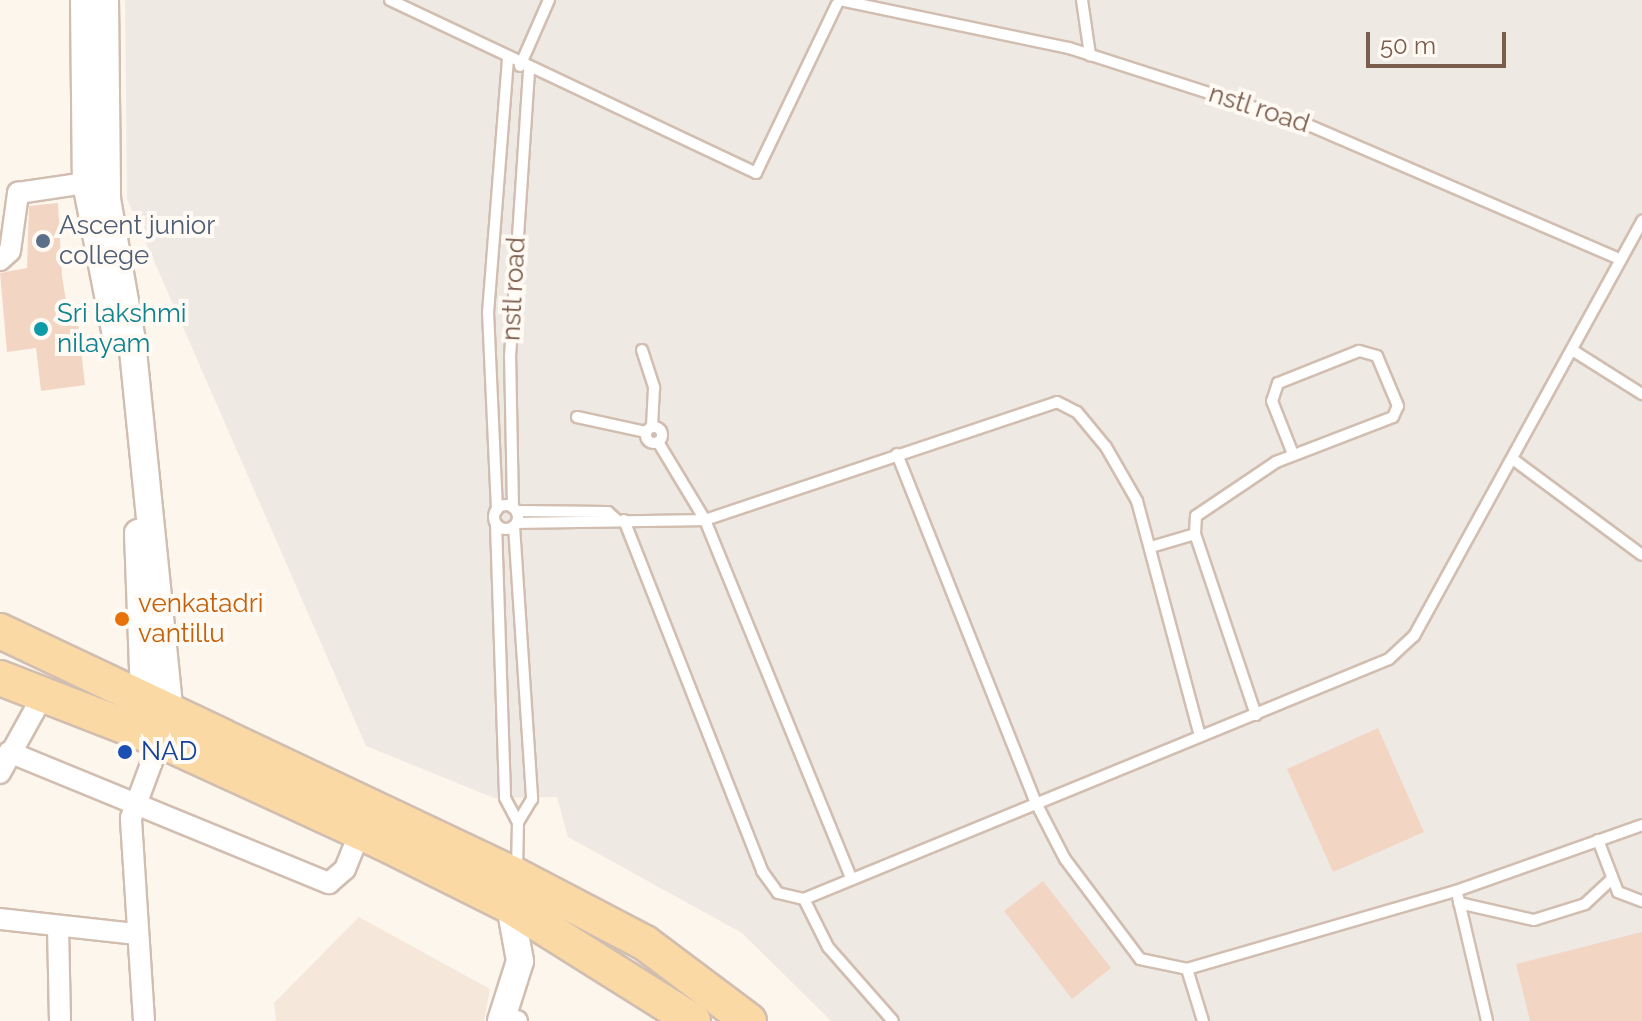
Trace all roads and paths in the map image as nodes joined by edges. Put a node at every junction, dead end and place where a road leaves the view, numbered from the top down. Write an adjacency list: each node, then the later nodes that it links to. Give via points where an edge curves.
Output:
1 (84, 0): 10 (street)
2 (105, 0): 37 (street, via 107,199 132,341)
3 (390, 0): 8 (lane, nstl road)
4 (549, 0): 9 (lane)
5 (1082, 0): 7 (lane)
6 (838, 2): 7 (lane, nstl road, via 1000,31); 9 (lane, nstl road, via 756,173)
7 (1090, 55): 12 (lane, nstl road, via 1306,124)
8 (508, 60): 9 (lane, nstl road); 23 (lane, via 488,313)
9 (524, 68): 22 (lane, nstl road, via 510,357)
10 (86, 183): 13 (street, via 18,193 10,251); 37 (street, via 133,468)
11 (1642, 221): 12 (lane)
12 (1620, 259): 15 (lane)
13 (0, 260)
14 (642, 350): 18 (lane, via 654,388)
15 (1572, 350): 16 (lane); 21 (lane)
16 (1642, 394)
17 (577, 417): 18 (lane)
18 (649, 429): 25 (lane, via 662,431 658,442)
19 (897, 454): 25 (lane); 29 (lane, via 1042,402 1067,406 1118,464); 43 (lane)
20 (1293, 454): 20 (lane, via 1397,413 1377,356 1359,351 1278,383 1272,401); 28 (lane, via 1200,511)
21 (1514, 460): 30 (lane); 38 (lane, via 1414,636 1359,676)
22 (515, 509): 23 (lane); 24 (lane, via 608,512); 27 (lane, nstl road)
23 (497, 510): 26 (lane)
24 (620, 520): 25 (lane); 27 (lane, via 608,526); 53 (lane, via 762,871 778,893)
25 (705, 520): 49 (lane)
26 (496, 524): 27 (lane); 45 (lane, via 505,798)
27 (516, 524): 45 (lane, nstl road, via 532,799)
28 (1195, 534): 29 (lane); 38 (lane)
29 (1151, 547): 39 (lane)
30 (1642, 555)
31 (0, 631): 34 (main road)
32 (0, 645): 34 (street)
33 (0, 666): 36 (street)
34 (80, 669): 37 (main road)
35 (0, 678): 36 (main road)
36 (56, 699): 40 (main road); 41 (street)
37 (156, 700): 51 (main road)
38 (1256, 715): 39 (lane)
39 (1200, 736): 43 (lane)
40 (160, 740): 44 (street); 47 (main road)
41 (9, 752): 42 (street); 44 (street)
42 (0, 773)
43 (1035, 801): 49 (lane); 59 (lane, via 1065,859 1140,959)
44 (135, 808): 47 (street, via 329,883 345,869); 58 (street)
45 (518, 822): 51 (lane)
46 (1642, 825): 48 (lane)
47 (360, 832): 51 (main road)
48 (1598, 840): 50 (lane); 52 (lane)
49 (851, 878): 53 (lane)
50 (1611, 880): 54 (lane, via 1618,892); 55 (lane, via 1585,904 1534,920)
51 (513, 891): 60 (street, via 520,961); 65 (main road); 66 (main road, via 645,943)
52 (1456, 891): 55 (lane); 59 (lane)
53 (804, 899): 67 (lane, via 828,947)
54 (1642, 901)
55 (1459, 903): 69 (lane)
56 (0, 919): 57 (street)
57 (58, 926): 58 (street); 61 (street)
58 (136, 934): 62 (street)
59 (1187, 969): 68 (lane)
60 (515, 987): 63 (street); 64 (street)
61 (60, 1021)
62 (144, 1021)
63 (501, 1021)
64 (516, 1021)
65 (693, 1021)
66 (749, 1021)
67 (893, 1021)
68 (1203, 1021)
69 (1487, 1021)

